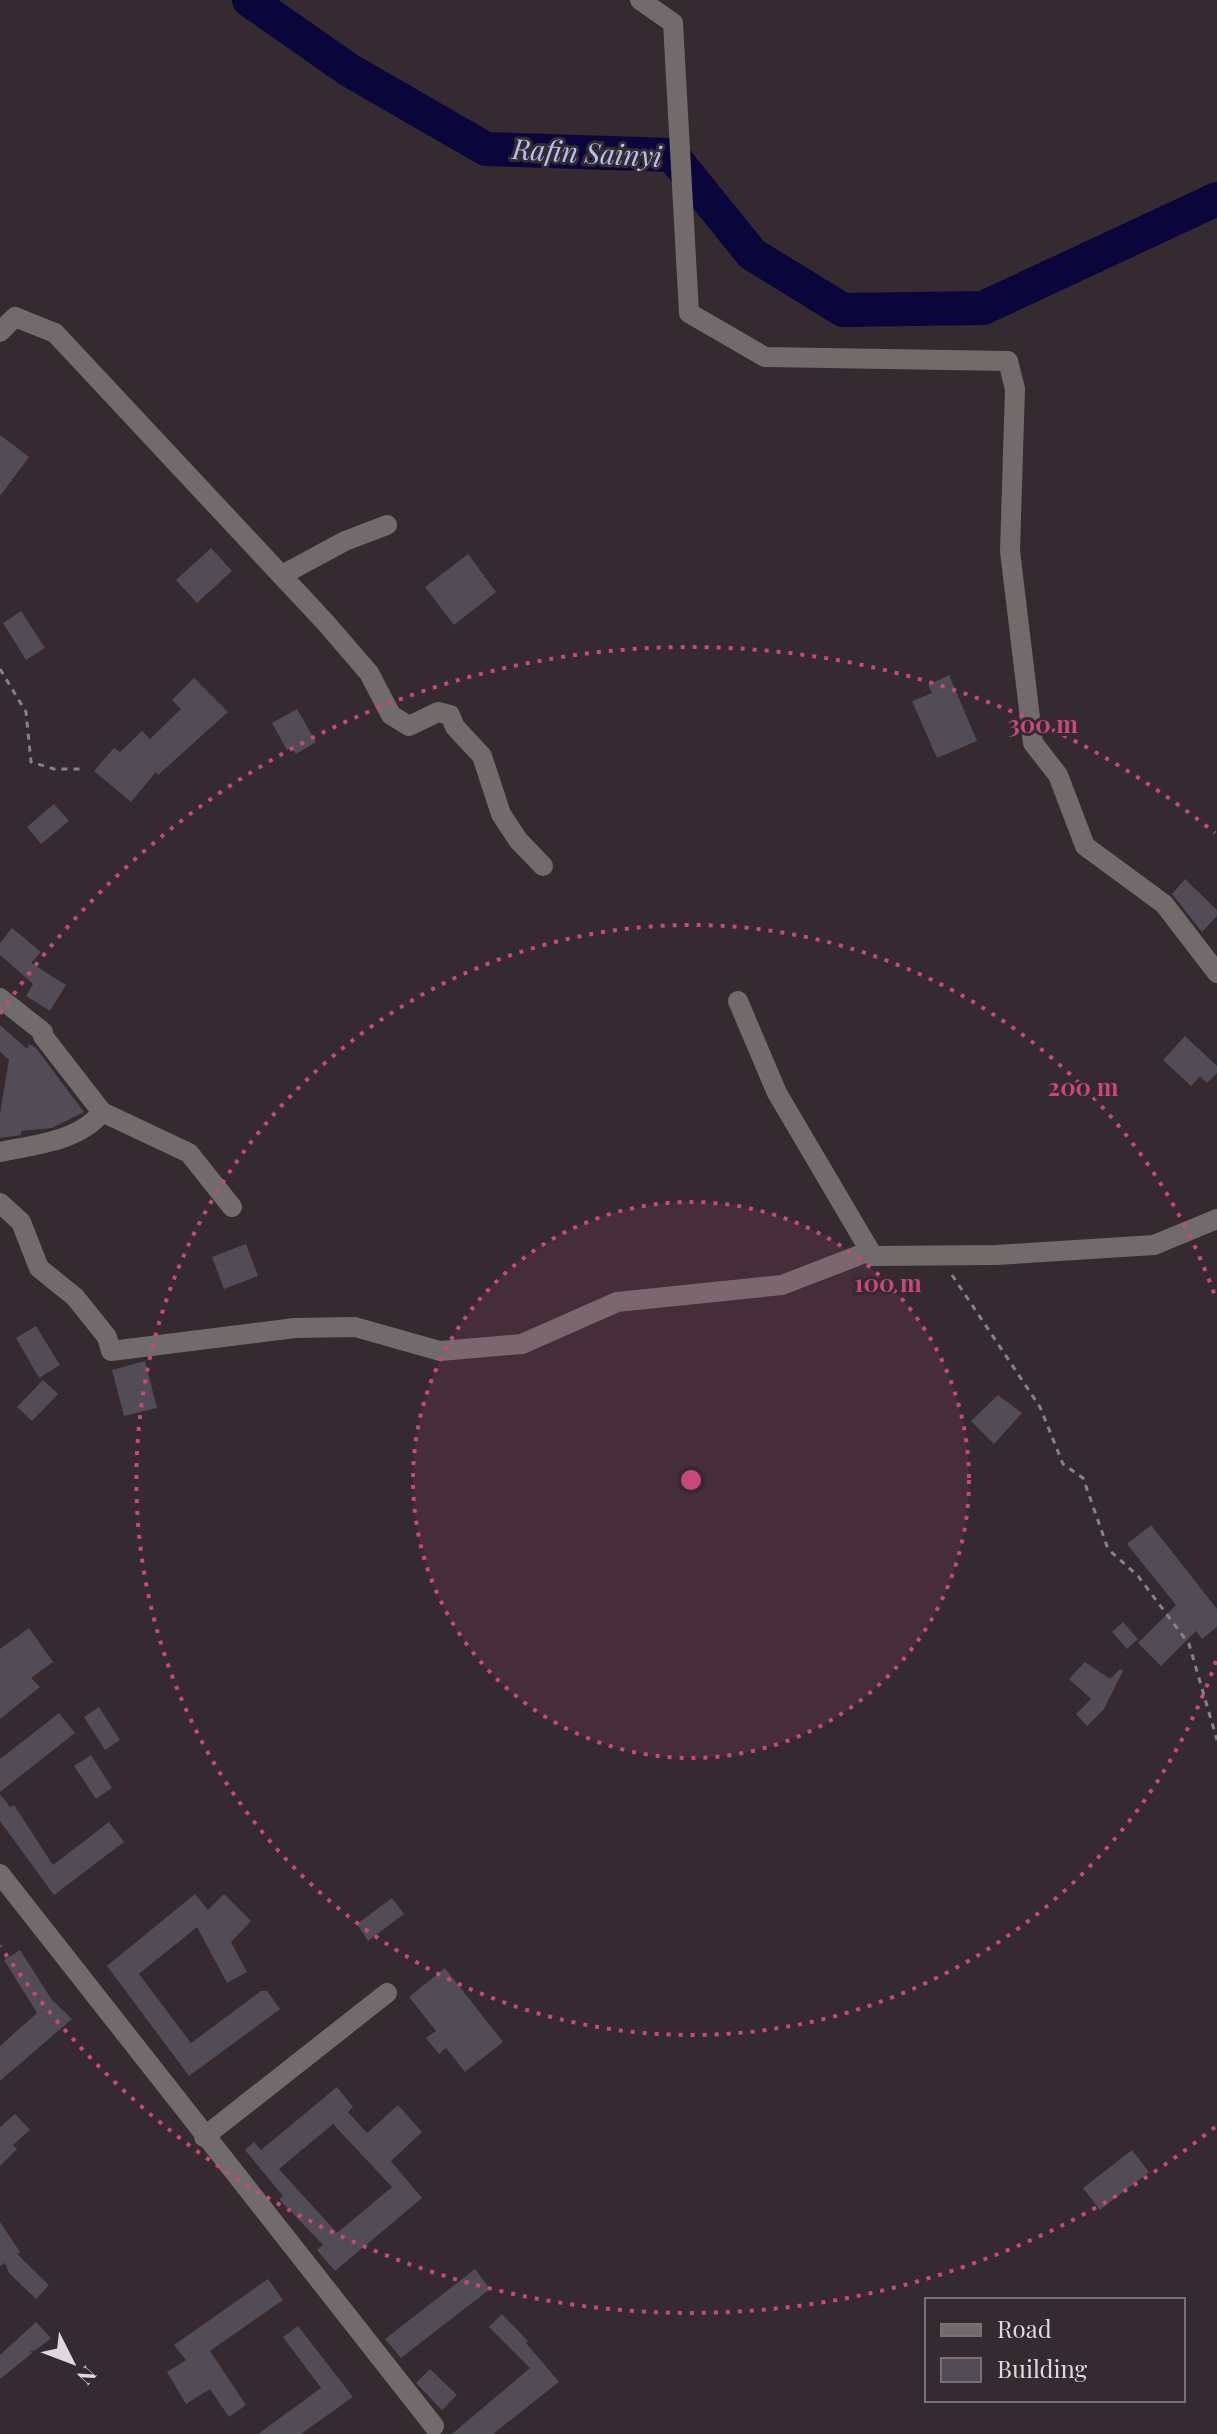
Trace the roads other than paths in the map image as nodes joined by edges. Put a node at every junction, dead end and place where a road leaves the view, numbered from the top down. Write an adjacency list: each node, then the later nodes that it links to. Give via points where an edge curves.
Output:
1 (640, 0): 6 (street, via 673,23 689,313 765,357 1008,361 1015,389 1010,551 1033,743 1058,775 1085,846 1164,904)
2 (0, 332): 4 (street, via 15,317 55,333)
3 (387, 525): 4 (street)
4 (282, 575): 5 (street, via 369,673 391,715 409,726 438,712 450,715 482,756 501,814)
5 (543, 866)
6 (1217, 973)
7 (0, 998): 9 (street, via 43,1032)
8 (738, 1001): 14 (street, via 777,1093)
9 (102, 1112): 10 (street, via 93,1124 54,1141); 12 (street, via 189,1153)
10 (0, 1152)
11 (0, 1203): 14 (street, via 21,1222 39,1268 75,1297 107,1337 111,1351 295,1328 355,1327 440,1351 522,1344 617,1302 782,1285)
12 (232, 1207)
13 (1217, 1219): 14 (street, via 1154,1245 939,1256 873,1256)
14 (870, 1251)
15 (0, 1874): 17 (street)
16 (387, 1993): 17 (street)
17 (204, 2137): 18 (street)
18 (434, 2426)

